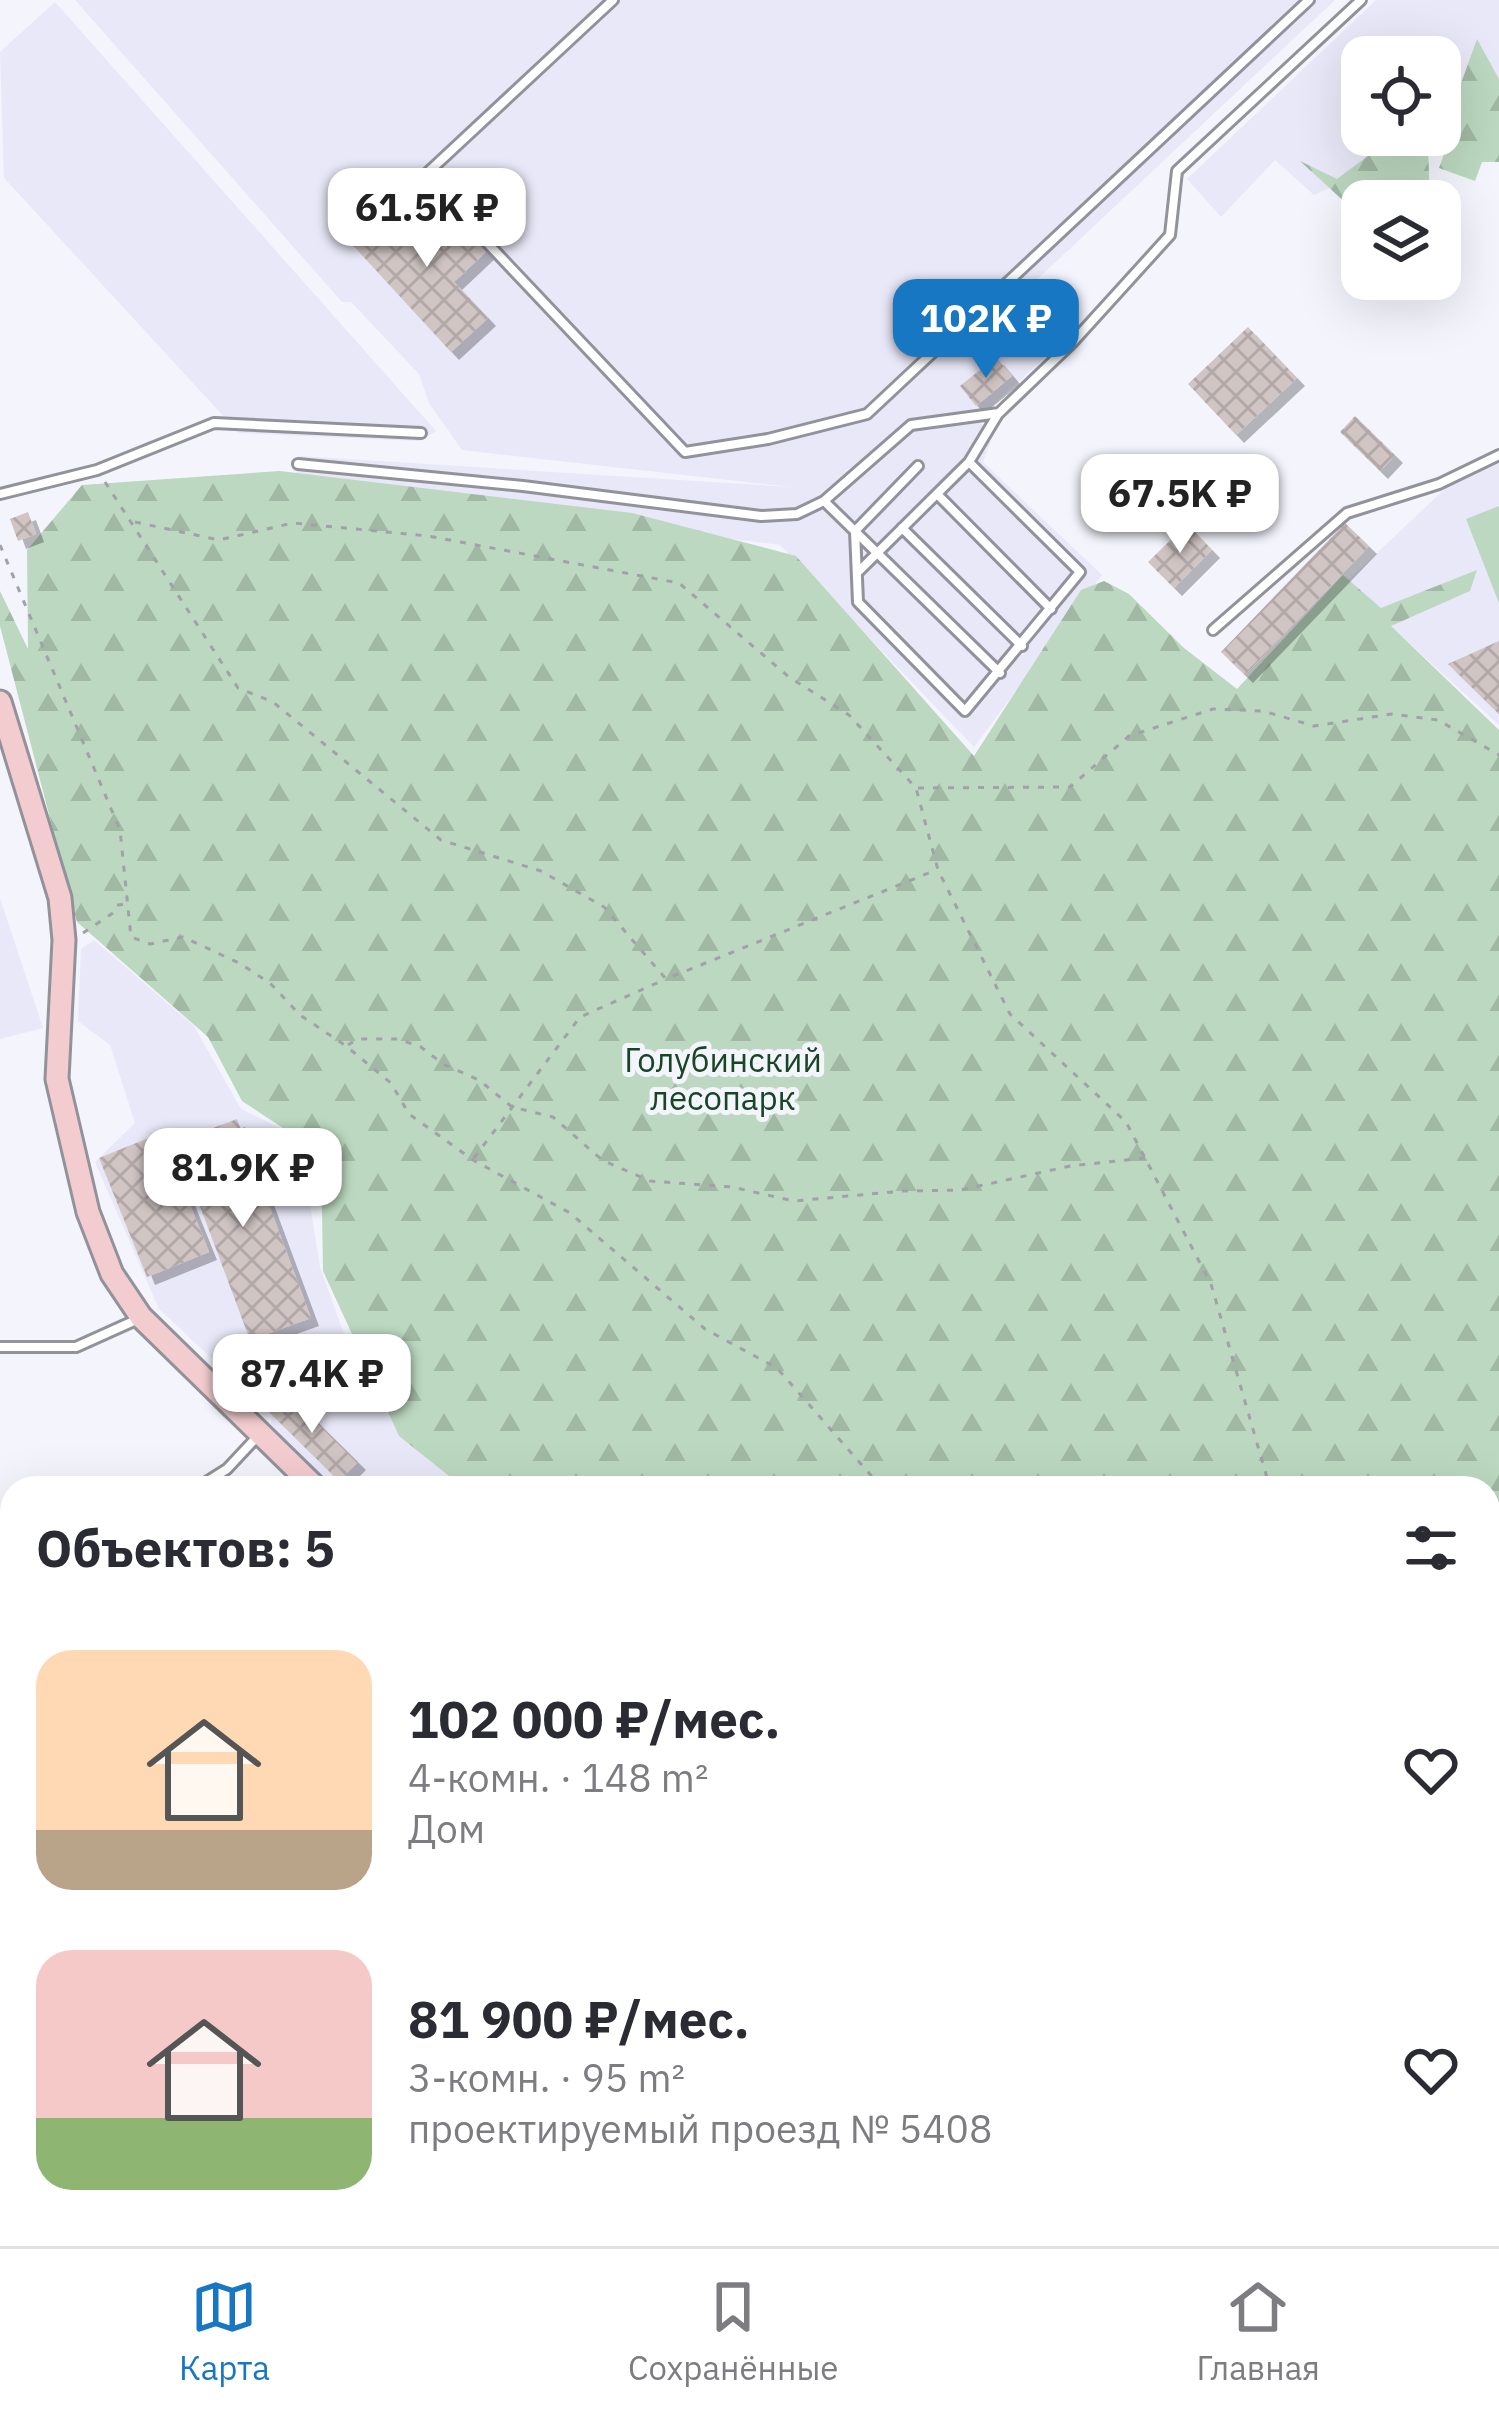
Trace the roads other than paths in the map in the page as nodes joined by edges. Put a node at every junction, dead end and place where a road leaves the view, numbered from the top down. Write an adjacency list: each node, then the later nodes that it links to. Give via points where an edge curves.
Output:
1 (613, 0): 2 (lane, via 424,176 686,452 867,414)
2 (1309, 0)
3 (1361, 0): 4 (lane, via 1177,171 1170,235)
4 (999, 412): 7 (lane); 12 (lane, via 911,425)
5 (421, 433): 10 (lane, via 214,423 97,470)
6 (1499, 455): 18 (lane, via 1347,513)
7 (969, 462): 11 (lane); 17 (lane, via 1080,572)
8 (298, 464): 12 (lane, via 760,516 797,514)
9 (918, 466): 14 (lane)
10 (0, 494)
11 (937, 494): 13 (lane); 17 (lane)
12 (824, 501): 14 (lane)
13 (902, 528): 15 (lane); 19 (lane)
14 (855, 531): 15 (lane); 16 (lane)
15 (877, 552): 16 (lane); 20 (lane)
16 (857, 572): 20 (lane, via 858,602 965,711)
17 (1051, 609): 19 (lane)
18 (1213, 630)
19 (1022, 646): 20 (lane)
20 (1000, 673)
21 (0, 702): 22 (street, via 60,898 56,1079 88,1212 112,1274)
22 (141, 1317): 23 (lane, via 76,1347); 24 (street)
23 (0, 1347)
24 (261, 1432): 25 (lane); 26 (street)
25 (215, 1476)
26 (304, 1476)

